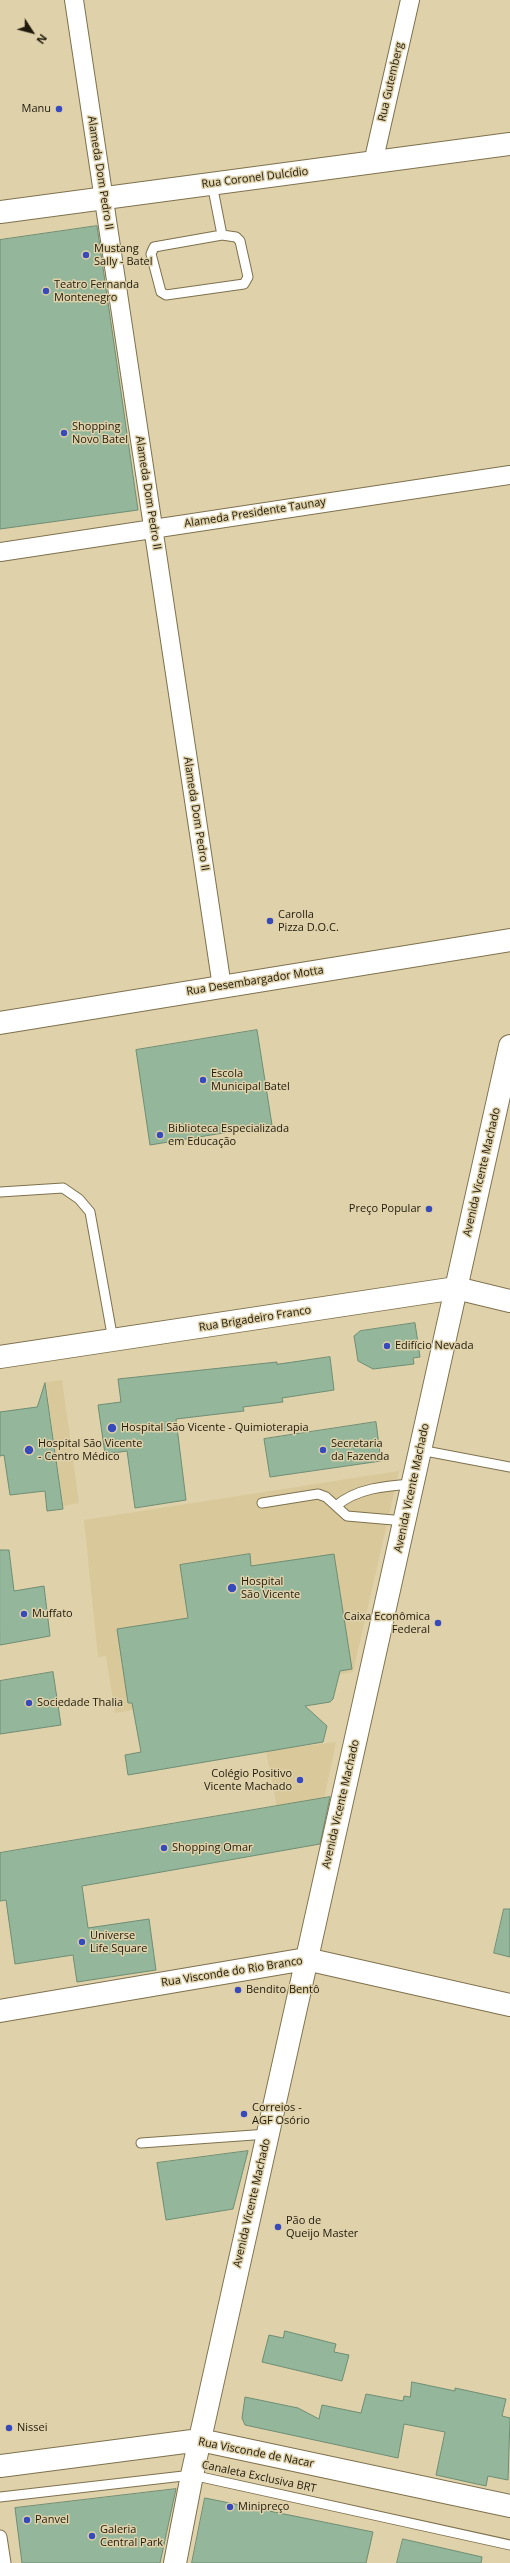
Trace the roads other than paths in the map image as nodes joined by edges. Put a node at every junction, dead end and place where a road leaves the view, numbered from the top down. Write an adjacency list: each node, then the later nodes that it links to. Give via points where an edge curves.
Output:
1 (74, 0): 6 (street, Alameda Dom Pedro II)
2 (410, 0): 4 (street, Rua Gutemberg)
3 (510, 144): 4 (street, Rua Coronel Dulcídio)
4 (373, 163): 5 (street, Rua Coronel Dulcídio)
5 (212, 184): 6 (street, Rua Coronel Dulcídio); 8 (lane)
6 (104, 198): 7 (street, Rua Coronel Dulcídio); 10 (street, Alameda Dom Pedro II)
7 (0, 212)
8 (222, 235): 8 (lane, via 154,247 151,254 161,292 166,294 244,284 248,277 240,241 236,237)
9 (510, 475): 10 (street, Alameda Presidente Taunay)
10 (153, 528): 11 (street, Alameda Presidente Taunay); 13 (street, Alameda Dom Pedro II)
11 (0, 552)
12 (510, 940): 13 (street, Rua Desembargador Motta)
13 (222, 987): 14 (street, Rua Desembargador Motta)
14 (0, 1022)
15 (510, 1046): 17 (street, Avenida Vicente Machado)
16 (0, 1192): 19 (lane, via 63,1188 79,1199 90,1212)
17 (456, 1288): 18 (street, Rua Brigadeiro Franco); 19 (street, Rua Brigadeiro Franco); 21 (street, Avenida Vicente Machado)
18 (510, 1300)
19 (114, 1340): 20 (street, Rua Brigadeiro Franco)
20 (0, 1357)
21 (420, 1450): 22 (lane); 23 (street, Avenida Vicente Machado)
22 (510, 1467)
23 (413, 1484): 25 (lane, via 359,1492 348,1496); 26 (street, Avenida Vicente Machado)
24 (262, 1503): 25 (lane, via 318,1494)
25 (336, 1506): 26 (lane, via 347,1516)
26 (405, 1521): 27 (street, Avenida Vicente Machado)
27 (306, 1959): 28 (street, Rua Visconde do Rio Branco); 29 (street, Rua Visconde do Rio Branco); 30 (street, Avenida Vicente Machado)
28 (510, 2005)
29 (0, 2011)
30 (268, 2134): 31 (lane); 32 (street, Avenida Vicente Machado)
31 (141, 2143)
32 (200, 2440): 33 (street, Rua Visconde de Nacar); 34 (street, Avenida Vicente Machado); 36 (street, Rua Visconde de Nacar)
33 (0, 2466)
34 (192, 2474): 35 (lane, Canaleta Exclusiva BRT); 38 (lane, Canaleta Exclusiva BRT); 40 (street, Avenida Vicente Machado)
35 (0, 2497)
36 (510, 2506)
37 (0, 2537): 39 (street)
38 (510, 2545)
39 (4, 2563)
40 (175, 2563)

